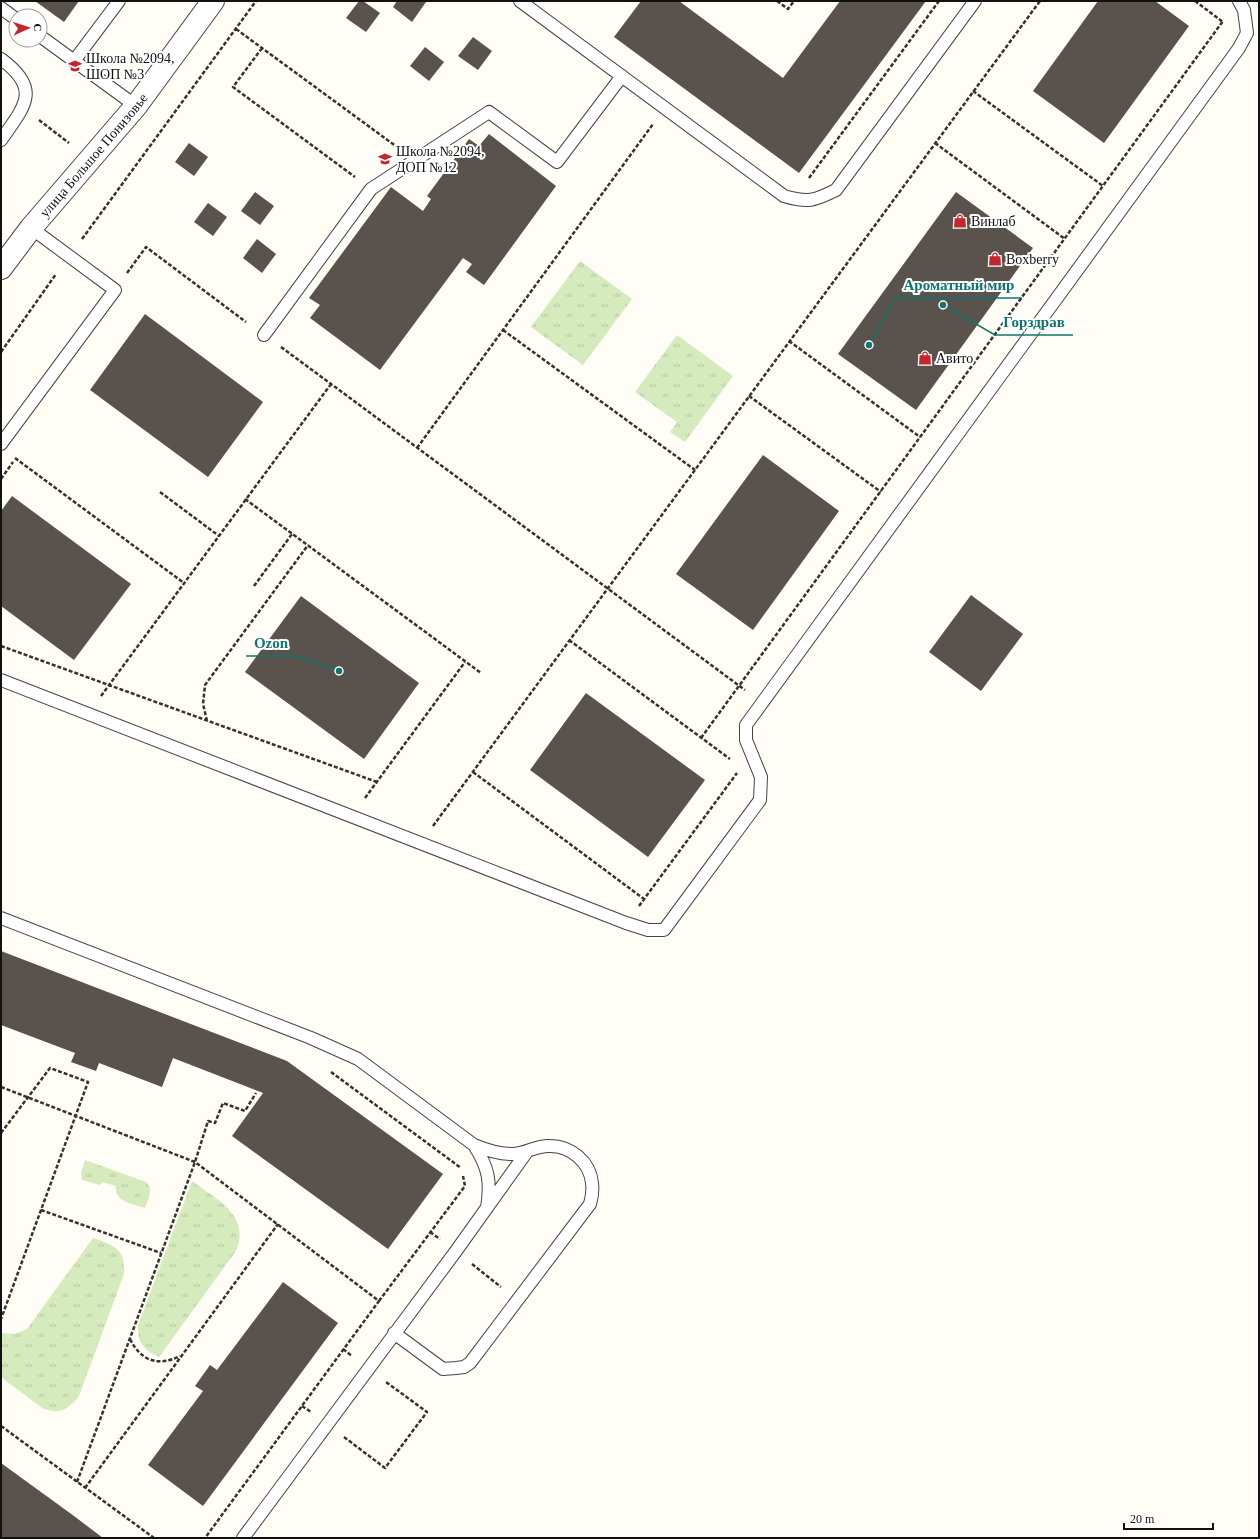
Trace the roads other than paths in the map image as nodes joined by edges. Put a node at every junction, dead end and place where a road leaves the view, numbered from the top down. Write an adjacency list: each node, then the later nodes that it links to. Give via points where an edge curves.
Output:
1 (119, 1): 8 (lane)
2 (213, 1): 10 (street, улица Большое Понизовье)
3 (520, 1): 9 (lane)
4 (975, 1): 9 (lane, via 836,190 819,199 801,201 784,196)
5 (1239, 1): 16 (lane, via 1244,10 1247,33 1239,48 746,725 746,740 761,777 760,800 664,930 648,930 626,923)
6 (48, 42): 8 (lane)
7 (1, 60): 11 (lane, via 14,69 26,89 22,111)
8 (74, 61): 10 (lane)
9 (622, 76): 14 (lane, via 557,162 489,112 371,189)
10 (136, 106): 12 (street, улица Большое Понизовье)
11 (1, 140)
12 (31, 228): 13 (street, улица Большое Понизовье); 15 (lane, via 115,290)
13 (1, 268)
14 (264, 335)
15 (1, 444)
16 (1, 680)
17 (1, 918): 18 (lane, via 341,1050 358,1059)
18 (474, 1145): 19 (lane, via 500,1153); 20 (lane, via 483,1158 489,1174 490,1191)
19 (526, 1153): 20 (lane); 21 (lane, via 537,1147 550,1146 563,1148 575,1154 589,1171 592,1182 590,1204 470,1363 443,1369)
20 (486, 1208): 21 (lane)
21 (394, 1333): 22 (lane)
22 (243, 1538)

